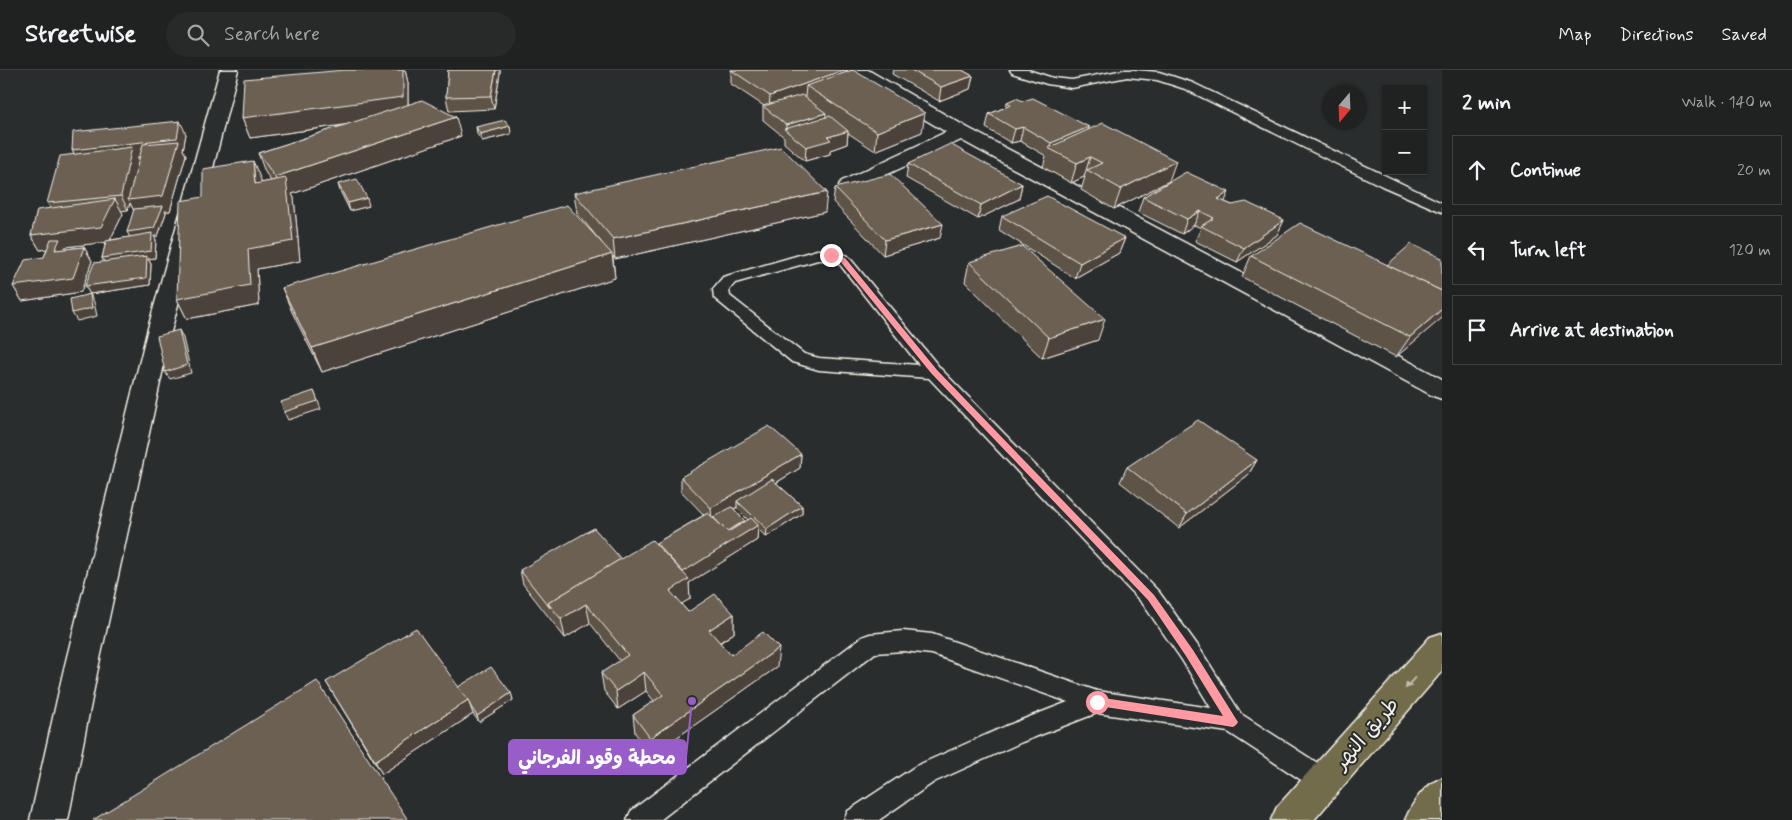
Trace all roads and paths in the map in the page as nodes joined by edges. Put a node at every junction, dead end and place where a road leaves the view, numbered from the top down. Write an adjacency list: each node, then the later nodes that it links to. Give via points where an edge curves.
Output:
1 (229, 70): 14 (street, via 159,332)
2 (855, 70): 4 (street)
3 (1016, 70): 6 (lane, via 1072,84 1127,73 1159,76)
4 (961, 132): 5 (street); 8 (street)
5 (849, 185)
6 (1442, 208)
7 (934, 372): 7 (lane, via 818,364 798,358 722,298 720,289 729,280 817,255 843,259); 11 (lane, via 1151,598)
8 (1442, 390)
9 (1442, 647): 12 (main road, طريق النهر, one-way to 12)
10 (1097, 702): 11 (lane); 15 (lane, via 932,644 902,640 870,644); 16 (lane, via 1014,734 925,774)
11 (1233, 722): 12 (lane)
12 (1324, 781): 17 (main road, طريق النهر)
13 (1442, 796): 18 (main road)
14 (49, 820)
15 (640, 820)
16 (857, 820)
17 (1290, 820)
18 (1424, 820)

